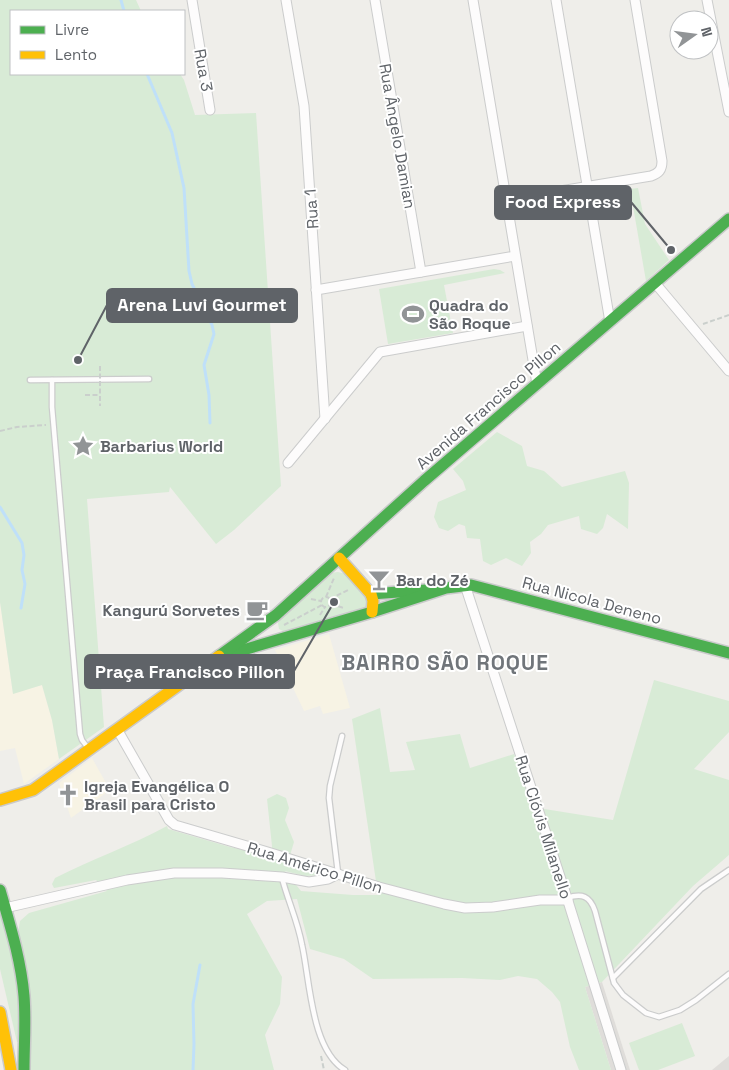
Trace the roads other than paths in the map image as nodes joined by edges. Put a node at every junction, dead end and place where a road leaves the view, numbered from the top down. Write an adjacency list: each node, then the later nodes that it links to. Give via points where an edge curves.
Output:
1 (192, 0): 8 (street, Rua 3)
2 (286, 0): 16 (street, Rua 1, via 304,106)
3 (375, 0): 14 (street, Rua Ângelo Damian)
4 (472, 0): 11 (street)
5 (556, 0): 10 (street)
6 (635, 0): 10 (street, via 662,161 660,172)
7 (707, 0): 9 (street)
8 (210, 110)
9 (729, 112)
10 (587, 186): 11 (street); 17 (street)
11 (506, 200): 13 (street)
12 (729, 219): 15 (main road, Avenida Francisco Pillon)
13 (515, 256): 14 (street); 18 (street)
14 (421, 272): 16 (street)
15 (655, 284): 17 (main road, Avenida Francisco Pillon); 19 (street)
16 (316, 290): 24 (street, Rua 1)
17 (610, 322): 23 (main road, Avenida Francisco Pillon)
18 (527, 326): 23 (street); 24 (street, via 380,352)
19 (729, 371)
20 (149, 379): 22 (lane)
21 (30, 380): 22 (lane)
22 (52, 380): 37 (lane, via 80,734)
23 (537, 384): 26 (main road, Avenida Francisco Pillon)
24 (325, 419): 25 (street)
25 (288, 463)
26 (339, 558): 29 (main road); 31 (main road, Avenida Francisco Pillon)
27 (465, 585): 28 (main road, Rua Nicola Deneno); 33 (main road, Rua Nicola Deneno); 43 (street, Rua Clóvis Milanello)
28 (446, 588): 29 (main road); 30 (main road)
29 (371, 594): 30 (main road)
30 (372, 612): 32 (main road)
31 (271, 619): 32 (main road, via 271,631 274,635); 34 (main road, Avenida Francisco Pillon)
32 (280, 633): 34 (main road)
33 (729, 653)
34 (216, 657): 35 (main road, Avenida Francisco Pillon)
35 (117, 729): 37 (main road, Avenida Francisco Pillon); 40 (street, Rua Américo Pillon, via 171,823)
36 (342, 736): 40 (lane, via 329,798)
37 (89, 750): 38 (main road, Avenida Francisco Pillon, via 30,792)
38 (0, 800)
39 (729, 870): 46 (lane, via 701,889)
40 (338, 874): 41 (street, via 309,882); 43 (street, Rua Américo Pillon, via 466,908)
41 (282, 877): 44 (street, via 198,872 164,874); 50 (lane, via 303,946 310,998 319,1033 330,1056)
42 (0, 890): 44 (main road)
43 (568, 899): 46 (lane, via 578,894 588,897 593,905); 51 (street, Rua Clóvis Milanello)
44 (6, 908): 49 (main road, via 23,984)
45 (729, 974): 46 (lane, via 680,1010 659,1016 646,1013 631,1003)
46 (612, 978)
47 (0, 1012): 48 (main road)
48 (12, 1070)
49 (24, 1070)
50 (345, 1070)
51 (621, 1070)

